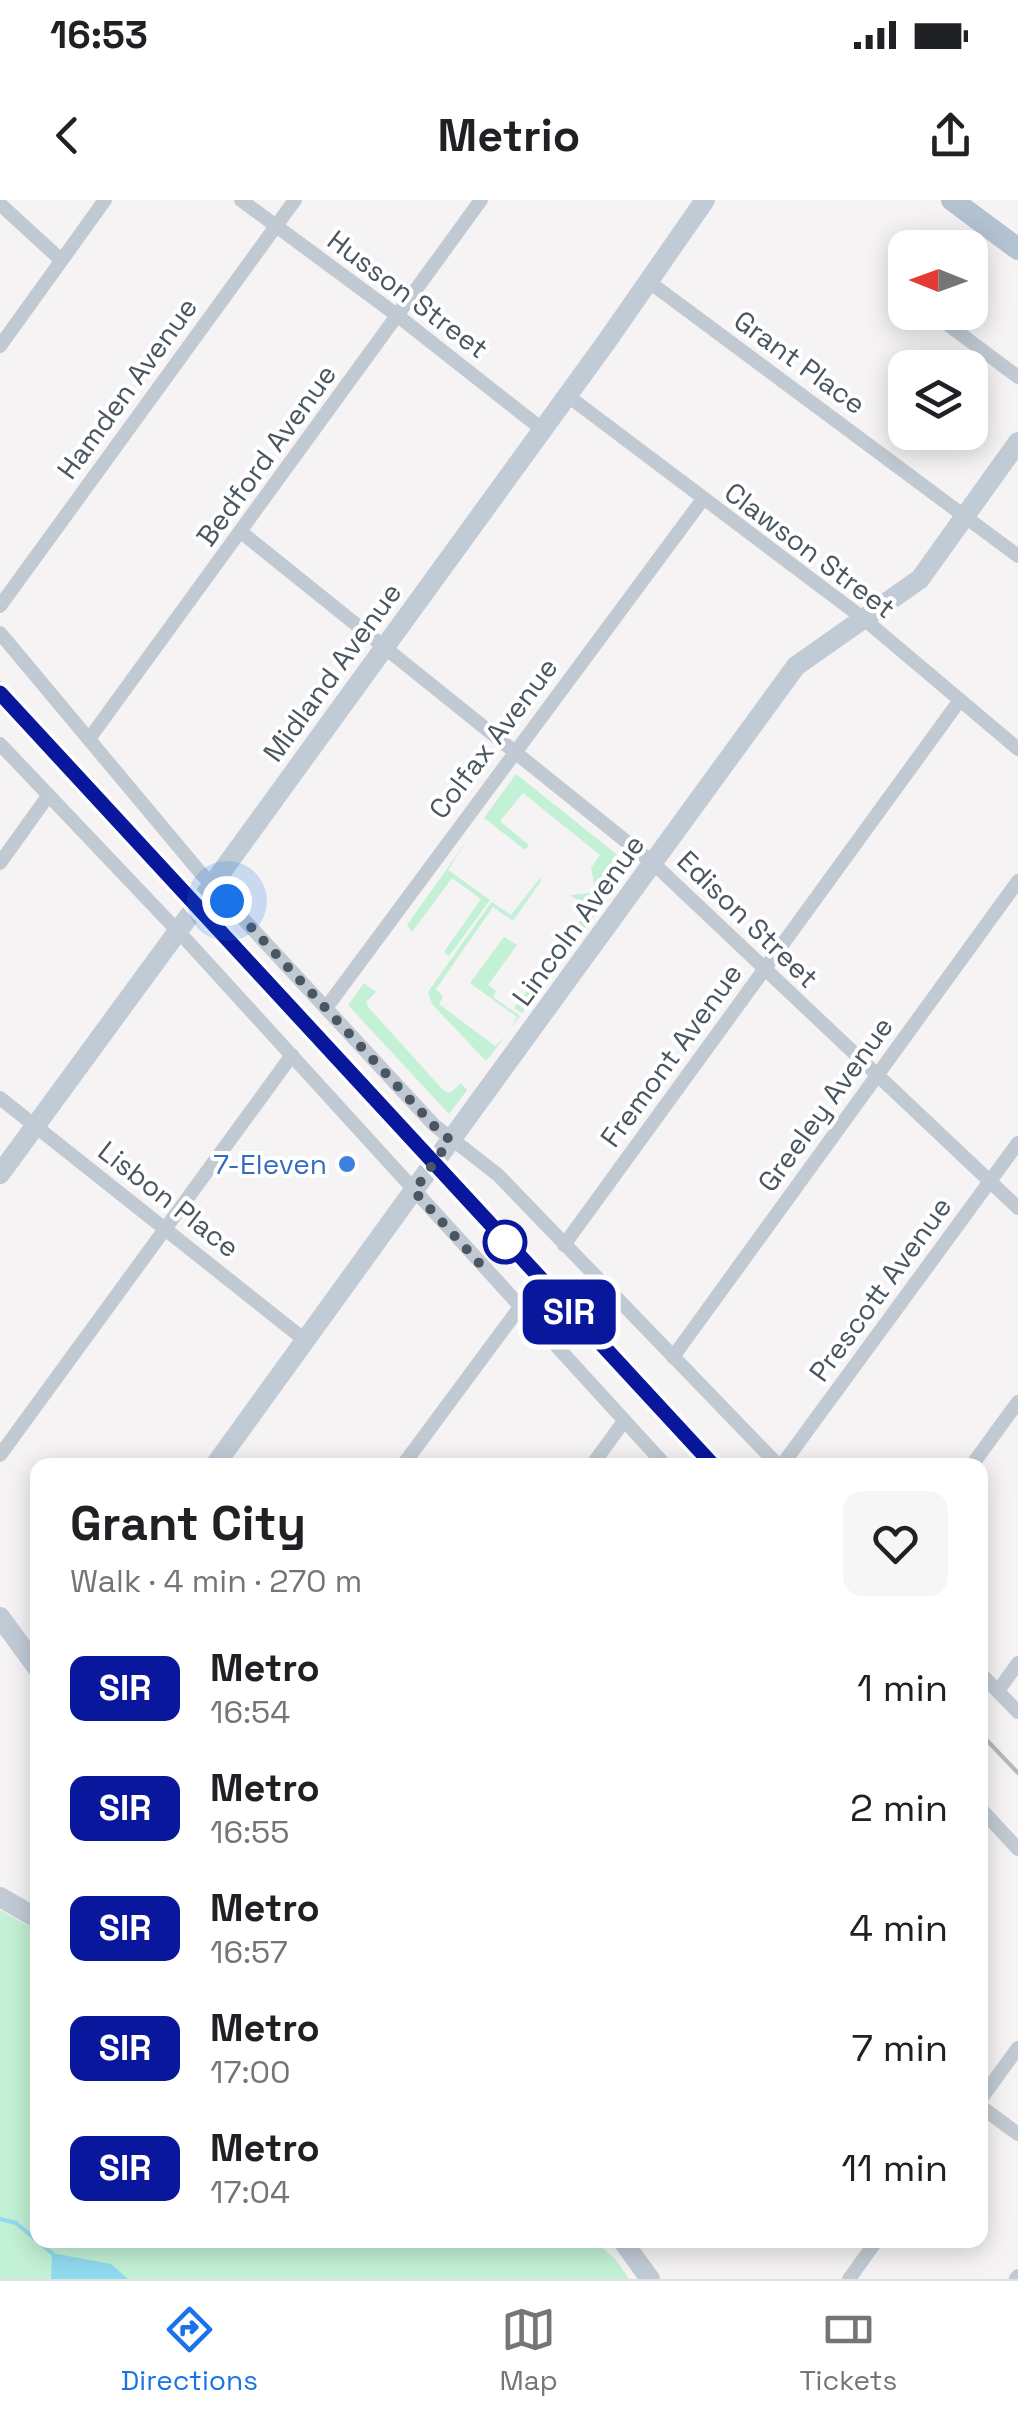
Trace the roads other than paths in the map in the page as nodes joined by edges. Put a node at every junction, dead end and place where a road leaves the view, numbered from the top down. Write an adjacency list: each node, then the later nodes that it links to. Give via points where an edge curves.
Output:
1 (105, 200): 10 (street)
2 (241, 200): 8 (street, Husson Street)
3 (294, 200): 8 (street, Hamden Avenue)
4 (481, 200): 12 (street, Bedford Avenue)
5 (705, 200): 11 (street, Midland Avenue)
6 (952, 200): 9 (main road)
7 (0, 204): 10 (street)
8 (276, 226): 12 (street, Husson Street); 23 (street, Hamden Avenue)
9 (1018, 249)
10 (61, 260): 14 (street)
11 (648, 280): 16 (street, Midland Avenue); 20 (street, Grant Place)
12 (398, 316): 17 (street, Husson Street); 21 (street, Bedford Avenue)
13 (955, 330): 15 (street)
14 (0, 346)
15 (1018, 377)
16 (568, 396): 17 (street, Midland Avenue); 19 (street, Clawson Street)
17 (543, 430): 26 (street, Midland Avenue)
18 (1018, 442): 20 (street, Lincoln Avenue)
19 (703, 499): 24 (street, Clawson Street); 31 (street, Colfax Avenue)
20 (968, 516): 22 (street, Grant Place); 24 (street, Lincoln Avenue, via 920,579)
21 (242, 532): 26 (street, Edison Street); 28 (street, Bedford Avenue)
22 (1018, 556)
23 (0, 606)
24 (864, 620): 27 (street, Clawson Street); 34 (street, Lincoln Avenue, via 796,666)
25 (0, 633): 28 (street)
26 (384, 647): 31 (street, Edison Street); 36 (street, Midland Avenue)
27 (960, 700): 30 (street, Clawson Street); 38 (street, Fremont Avenue)
28 (90, 739): 36 (street)
29 (0, 744): 32 (street)
30 (1018, 749)
31 (513, 751): 34 (street, Edison Street); 39 (street, Colfax Avenue)
32 (48, 796): 33 (street); 37 (street)
33 (0, 863)
34 (653, 863): 38 (street, Edison Street); 45 (street, Lincoln Avenue)
35 (1018, 881): 41 (street, Greeley Avenue)
36 (212, 885): 37 (street, Midland Avenue, bridge); 39 (street)
37 (178, 931): 40 (street); 43 (street, Midland Avenue)
38 (764, 970): 41 (street, Edison Street); 51 (street, Fremont Avenue)
39 (326, 1008): 45 (street)
40 (292, 1055): 48 (street); 50 (street)
41 (877, 1075): 47 (street, Edison Street); 54 (street, Greeley Avenue)
42 (0, 1098): 43 (street, Lisbon Place)
43 (35, 1126): 46 (street, Midland Avenue); 50 (street, Lisbon Place)
44 (1018, 1143): 47 (street, Prescott Avenue)
45 (448, 1144): 48 (street, Lincoln Avenue, bridge); 51 (street, via 498,1176)
46 (0, 1174)
47 (990, 1181): 49 (street, Edison Street); 63 (street, Prescott Avenue)
48 (417, 1187): 52 (street); 53 (street, Lincoln Avenue)
49 (1018, 1208)
50 (166, 1229): 53 (street, Lisbon Place); 57 (street)
51 (564, 1245): 54 (street)
52 (520, 1307): 56 (street); 59 (street)
53 (306, 1340): 58 (street, Lincoln Avenue)
54 (673, 1357): 62 (street)
55 (1018, 1402): 64 (street)
56 (624, 1421): 60 (street); 61 (street)
57 (0, 1455)
58 (220, 1458)
59 (409, 1458)
60 (597, 1458)
61 (658, 1458)
62 (773, 1458)
63 (785, 1458)
64 (977, 1458)
65 (0, 1616): 66 (street)
66 (30, 1658)
67 (1018, 1663): 69 (street)
68 (988, 1680): 69 (street)
69 (998, 1690): 70 (street)
70 (1018, 1712)
71 (988, 1817): 72 (street)
72 (1018, 1849)
73 (0, 1898): 74 (street)
74 (30, 1915)
75 (1018, 2048): 76 (street)
76 (988, 2091)
77 (988, 2110): 78 (street)
78 (1018, 2134)
79 (628, 2248): 81 (street)
80 (872, 2248): 82 (street)
81 (650, 2279)
82 (849, 2279)

